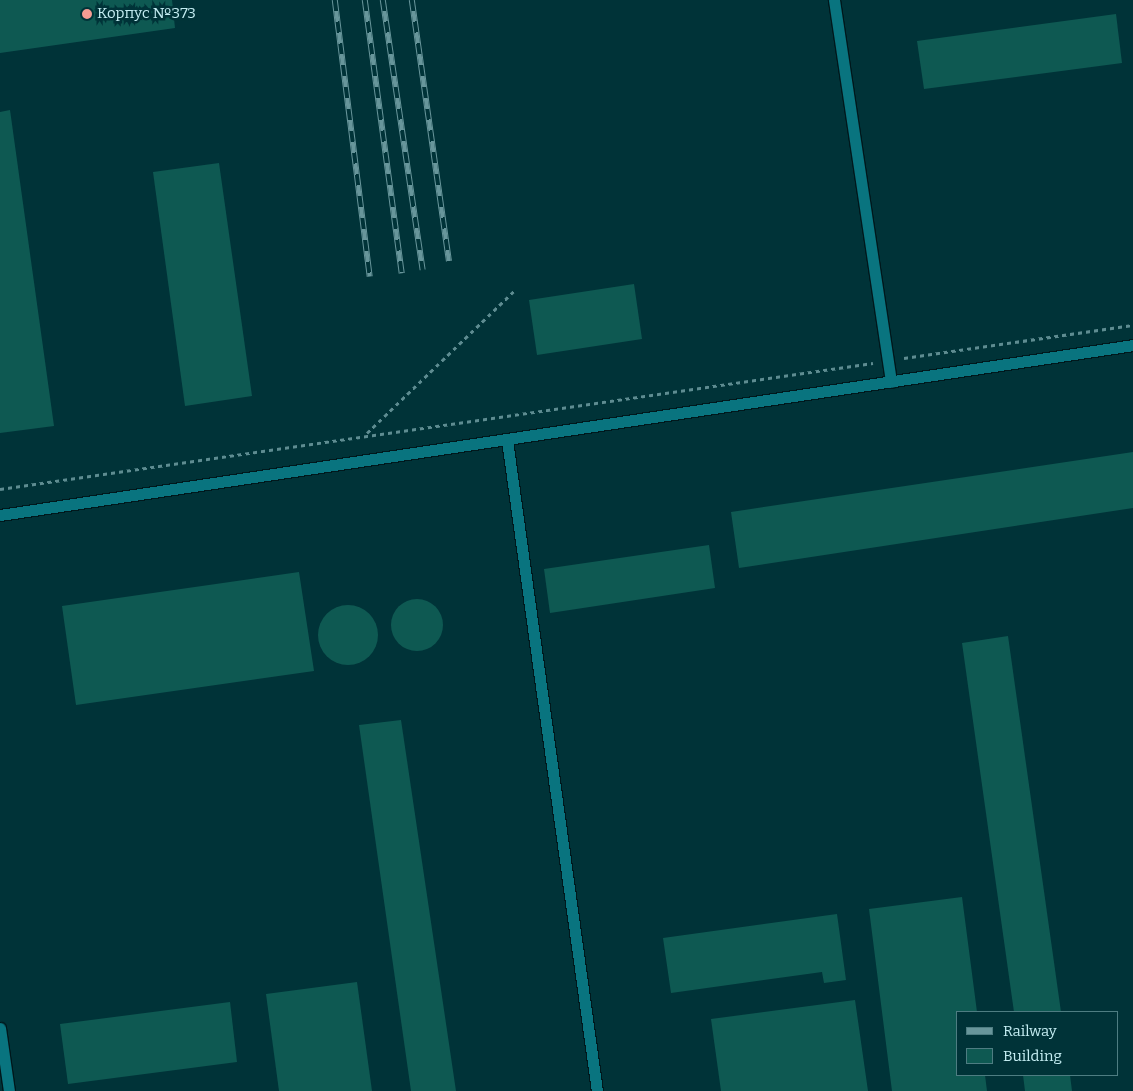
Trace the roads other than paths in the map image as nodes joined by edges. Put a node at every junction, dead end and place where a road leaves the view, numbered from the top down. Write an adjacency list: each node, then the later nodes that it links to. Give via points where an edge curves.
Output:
1 (834, 0): 3 (lane)
2 (1133, 345): 3 (lane)
3 (891, 382): 4 (lane)
4 (507, 440): 5 (lane); 9 (lane)
5 (0, 515)
6 (0, 1028): 7 (lane)
7 (3, 1070): 8 (lane)
8 (9, 1091)
9 (597, 1091)

